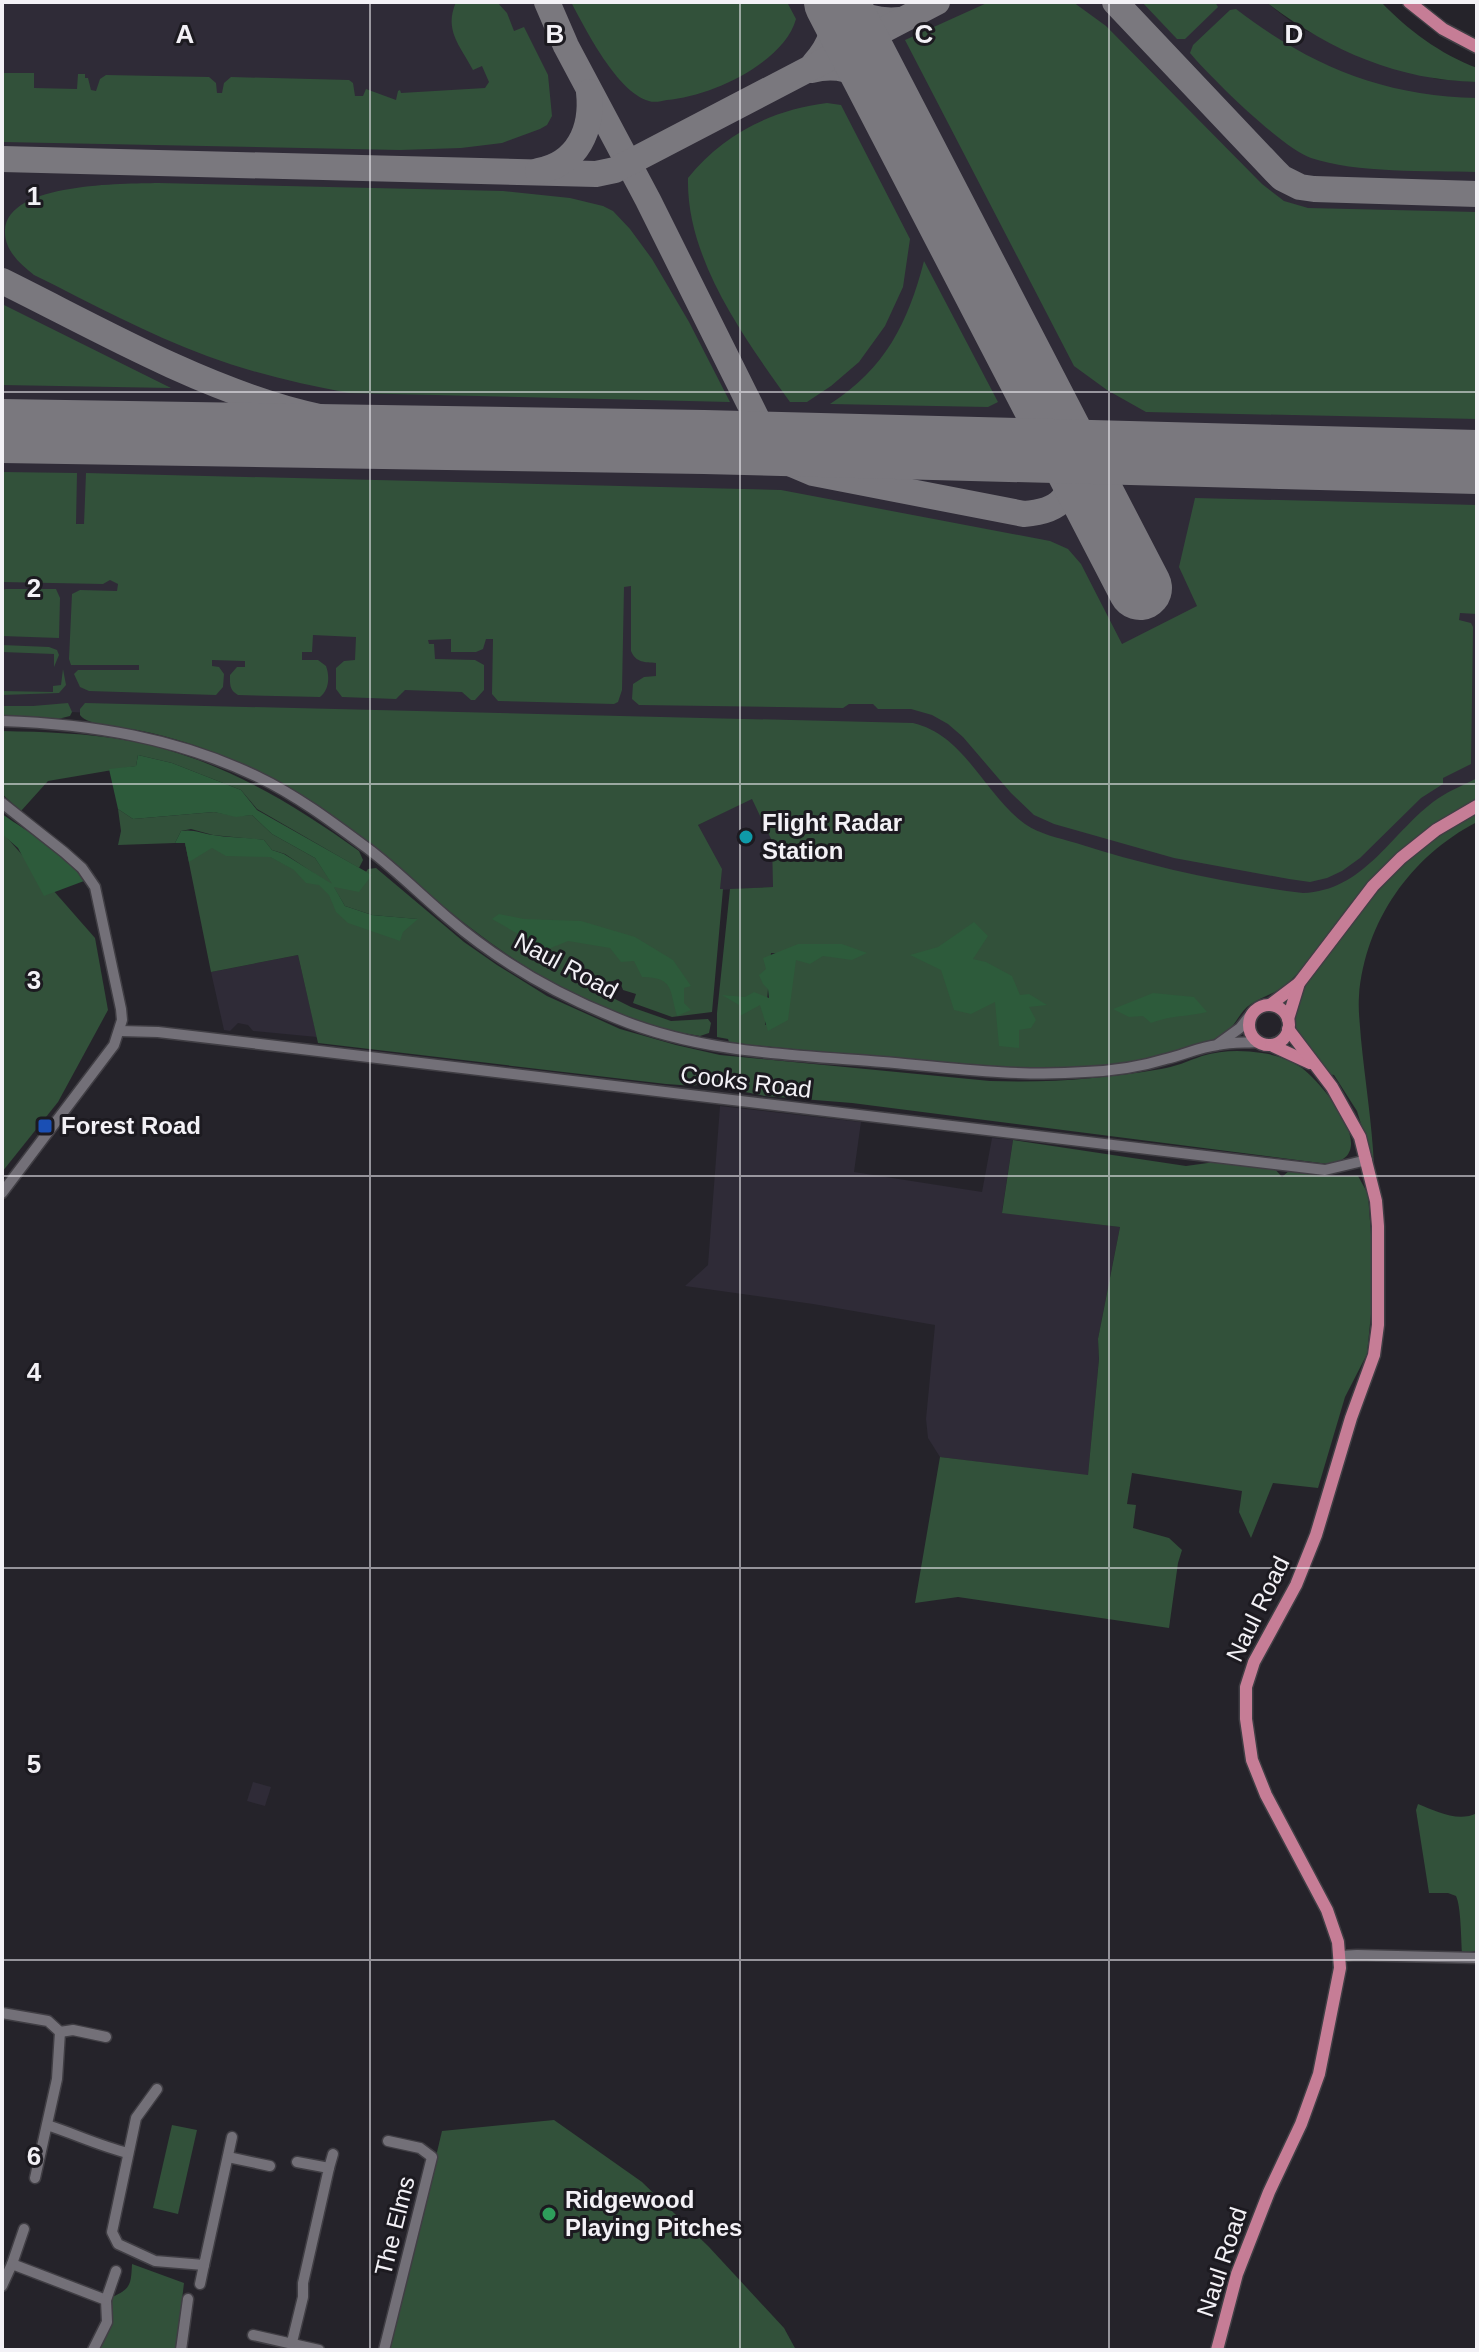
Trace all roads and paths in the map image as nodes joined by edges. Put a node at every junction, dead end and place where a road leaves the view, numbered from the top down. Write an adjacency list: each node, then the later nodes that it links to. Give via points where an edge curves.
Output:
1 (1409, 2): 2 (main road)
2 (1477, 47)
3 (2, 721): 12 (street, Naul Road, via 149,738 206,754 260,778 374,854 448,919 527,975 569,998 669,1037 822,1057 1035,1074 1125,1068)
4 (2, 803): 10 (street, via 64,852 92,882 121,1009)
5 (1477, 806): 6 (main road, via 1436,830 1391,867)
6 (1299, 983): 7 (main road); 9 (main road)
7 (1270, 1005): 8 (main road); 9 (main road, via 1282,1010)
8 (1252, 1013): 11 (main road, via 1250,1032); 12 (street, Naul Road)
9 (1288, 1024): 11 (main road, via 1282,1040); 13 (main road, Naul Road)
10 (120, 1031): 14 (street, Cooks Road, via 1325,1170); 15 (street)
11 (1264, 1043): 12 (street, Naul Road); 13 (main road, Naul Road)
12 (1216, 1045)
13 (1313, 1064): 14 (main road, Naul Road, via 1348,1112)
14 (1367, 1160): 16 (main road, Naul Road, via 1378,1226 1374,1355 1316,1535 1254,1662 1245,1701 1252,1760 1327,1910)
15 (2, 1193)
16 (1340, 1956): 17 (street); 46 (main road, Naul Road, via 1319,2074 1237,2274)
17 (1477, 1958)
18 (2, 2013): 19 (street, via 48,2021)
19 (60, 2032): 20 (street); 22 (street)
20 (106, 2037)
21 (157, 2089): 25 (street, via 136,2118)
22 (47, 2125): 25 (street); 31 (street)
23 (232, 2137): 27 (street)
24 (388, 2141): 45 (street, The Elms, via 420,2148 432,2157)
25 (128, 2153): 34 (street, via 112,2232 118,2244 155,2261)
26 (333, 2154): 30 (street)
27 (228, 2157): 29 (street); 34 (street)
28 (297, 2162): 30 (street)
29 (270, 2166)
30 (329, 2168): 41 (street)
31 (35, 2178)
32 (24, 2229): 33 (street)
33 (12, 2264): 37 (street); 39 (street)
34 (204, 2265): 36 (street)
35 (116, 2271): 39 (street)
36 (200, 2284)
37 (2, 2286)
38 (188, 2299): 43 (street)
39 (106, 2300): 42 (street, via 107,2322)
40 (253, 2335): 41 (street)
41 (292, 2342): 44 (street)
42 (93, 2350)
43 (181, 2350)
44 (319, 2350)
45 (384, 2350)
46 (1217, 2350)

